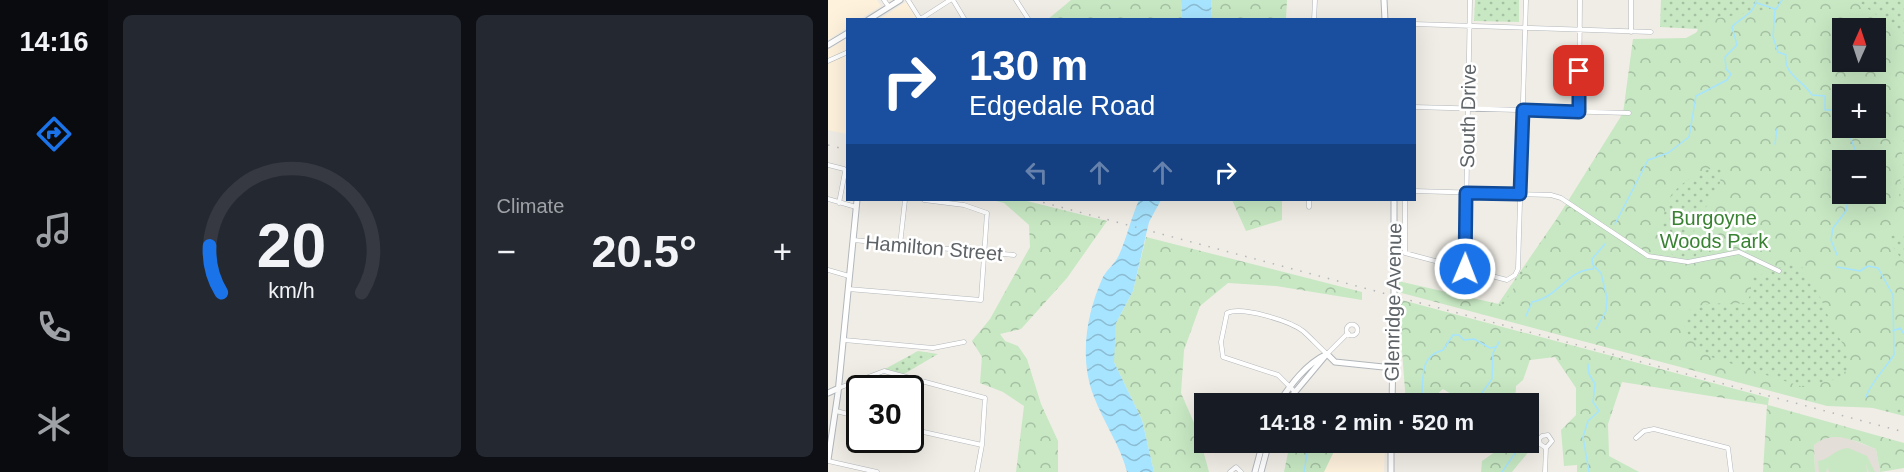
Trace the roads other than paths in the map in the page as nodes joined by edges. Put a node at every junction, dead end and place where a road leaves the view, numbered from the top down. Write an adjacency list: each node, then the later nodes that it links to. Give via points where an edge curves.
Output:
1 (884, 0): 12 (street)
2 (900, 0): 12 (main road)
3 (909, 0): 14 (street)
4 (951, 0): 15 (street); 16 (street)
5 (1016, 0): 17 (street)
6 (1315, 0): 18 (street)
7 (1384, 0): 19 (main road)
8 (1470, 0): 21 (street, South Drive)
9 (1526, 0): 22 (street)
10 (1580, 0): 23 (street)
11 (1632, 0): 24 (street)
12 (889, 7): 13 (main road)
13 (871, 18)
14 (918, 18)
15 (921, 18)
16 (964, 18)
17 (1028, 18)
18 (1314, 18)
19 (1385, 18)
20 (1416, 24): 21 (street)
21 (1469, 26): 22 (street); 31 (street, South Drive)
22 (1526, 27): 23 (street); 32 (street)
23 (1580, 30): 24 (street); 33 (street)
24 (1631, 32): 25 (street)
25 (1651, 32)
26 (846, 34): 27 (main road)
27 (828, 45)
28 (846, 53): 29 (street)
29 (828, 61)
30 (1416, 107): 31 (street)
31 (1468, 109): 32 (street); 37 (street, South Drive)
32 (1523, 110): 33 (street); 38 (street)
33 (1579, 112): 34 (street)
34 (1629, 112)
35 (828, 165): 46 (street, via 845,172)
36 (1416, 191): 37 (street)
37 (1466, 193): 38 (street); 53 (street, South Drive)
38 (1520, 194): 53 (street, via 1515,275 1507,280); 55 (street, via 1561,198 1648,256 1688,262 1739,252)
39 (828, 199): 46 (street, Hamilton Street)
40 (857, 201): 47 (main road)
41 (905, 201): 50 (street)
42 (932, 201): 51 (street, via 987,213)
43 (1309, 201): 48 (street)
44 (1394, 201): 62 (main road, Glenridge Avenue, bridge)
45 (1405, 201): 53 (street, via 1405,253)
46 (839, 202): 47 (street, Hamilton Street)
47 (856, 207): 49 (main road)
48 (1309, 207)
49 (853, 240): 50 (street, Hamilton Street); 56 (main road)
50 (900, 245): 51 (street, Hamilton Street)
51 (985, 252): 52 (street, Hamilton Street); 57 (street, via 981,300)
52 (1014, 255)
53 (1465, 269)
54 (828, 270): 56 (street)
55 (1779, 271)
56 (849, 276): 57 (main road)
57 (848, 289): 59 (main road)
58 (1348, 333): 61 (street)
59 (844, 340): 60 (street, via 933,348); 63 (main road)
60 (964, 342)
61 (1327, 354): 62 (main road, via 1335,362); 64 (main road, via 1315,359); 64 (street, via 1302,330 1287,323 1243,310 1227,313 1221,342 1223,357 1278,375)
62 (1393, 368): 68 (main road, Glenridge Avenue)
63 (839, 388): 65 (main road); 69 (main road); 73 (street, via 884,371 979,394 985,398)
64 (1292, 389): 66 (main road); 67 (main road)
65 (828, 393)
66 (1288, 393)
67 (1290, 393)
68 (1392, 393)
69 (836, 411): 70 (street); 78 (main road)
70 (846, 414)
71 (924, 432): 73 (street)
72 (1635, 438): 87 (street, via 1654,429 1728,447)
73 (982, 445): 80 (street)
74 (1546, 448): 86 (street)
75 (1260, 453): 83 (main road)
76 (1266, 453): 84 (main road)
77 (1391, 453): 85 (main road)
78 (828, 460): 79 (street)
79 (877, 472)
80 (977, 472)
81 (1230, 472): 82 (street, via 1236,467)
82 (1240, 472)
83 (1256, 472)
84 (1261, 472)
85 (1391, 472)
86 (1545, 472)
87 (1731, 472)

